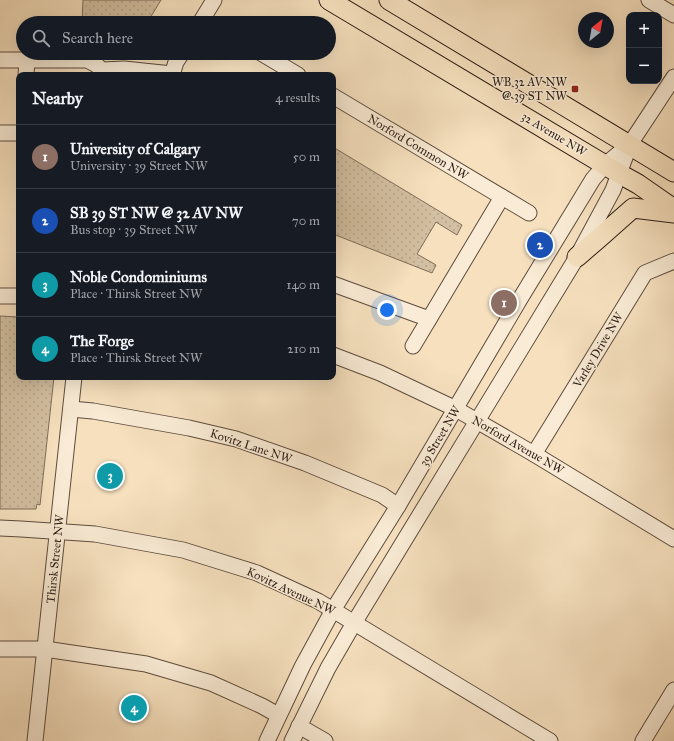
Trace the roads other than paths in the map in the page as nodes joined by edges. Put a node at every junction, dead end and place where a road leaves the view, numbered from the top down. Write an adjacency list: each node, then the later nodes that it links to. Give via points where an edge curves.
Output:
1 (214, 0): 6 (street)
2 (329, 0): 20 (main road, 32 Avenue NW)
3 (389, 0): 19 (main road)
4 (649, 0): 5 (street)
5 (674, 15)
6 (206, 16)
7 (0, 60): 10 (street)
8 (177, 60): 13 (street)
9 (273, 60): 14 (street)
10 (27, 68): 11 (street, via 87,60 98,65)
11 (102, 72): 12 (street, via 124,69)
12 (148, 72)
13 (173, 72)
14 (293, 72)
15 (674, 77): 19 (street, 39 Street NW)
16 (336, 98): 22 (street, Norford Common NW)
17 (16, 133): 18 (street)
18 (0, 134)
19 (630, 144): 20 (street, 39 Street NW); 21 (main road)
20 (612, 170): 23 (main road, 32 Avenue NW); 26 (street, 39 Street NW, via 613,190); 36 (street, 39 Street NW, via 589,185)
21 (674, 172)
22 (502, 198): 24 (street, Norford Common NW); 31 (street)
23 (674, 209)
24 (529, 213)
25 (674, 213): 26 (main road, via 633,208)
26 (577, 256): 37 (street, 39 Street NW)
27 (674, 261): 38 (street, Varley Drive NW, via 646,273)
28 (336, 285): 31 (street)
29 (0, 296): 30 (street)
30 (16, 296)
31 (429, 319): 32 (street)
32 (414, 346)
33 (336, 356): 36 (street, Norford Avenue NW, via 380,372)
34 (74, 380): 35 (street, Thirsk Street NW)
35 (71, 408): 39 (street, Kovitz Lane NW, via 189,428 236,439 305,463 382,495); 41 (street, Thirsk Street NW)
36 (456, 409): 37 (street, Norford Avenue NW); 39 (street, 39 Street NW)
37 (476, 421): 38 (street, Norford Avenue NW); 44 (street, 39 Street NW)
38 (534, 454): 42 (street, Norford Avenue NW)
39 (398, 506): 43 (street, 39 Street NW)
40 (0, 528): 41 (street, Kovitz Avenue NW)
41 (58, 531): 43 (street, Kovitz Avenue NW, via 95,534 183,550 257,573); 46 (street, Thirsk Street NW)
42 (674, 539)
43 (333, 610): 44 (street, Kovitz Avenue NW); 48 (street, 39 Street NW)
44 (354, 623): 49 (street, 39 Street NW); 54 (street, Kovitz Avenue NW)
45 (0, 649): 46 (street)
46 (45, 649): 48 (street, via 146,664 211,683); 50 (street, Thirsk Street NW)
47 (674, 690): 55 (street)
48 (278, 715): 51 (street, 39 Street NW)
49 (299, 726): 52 (street, 39 Street NW); 53 (street)
50 (35, 741)
51 (266, 741)
52 (292, 741)
53 (325, 741)
54 (550, 741)
55 (643, 741)

